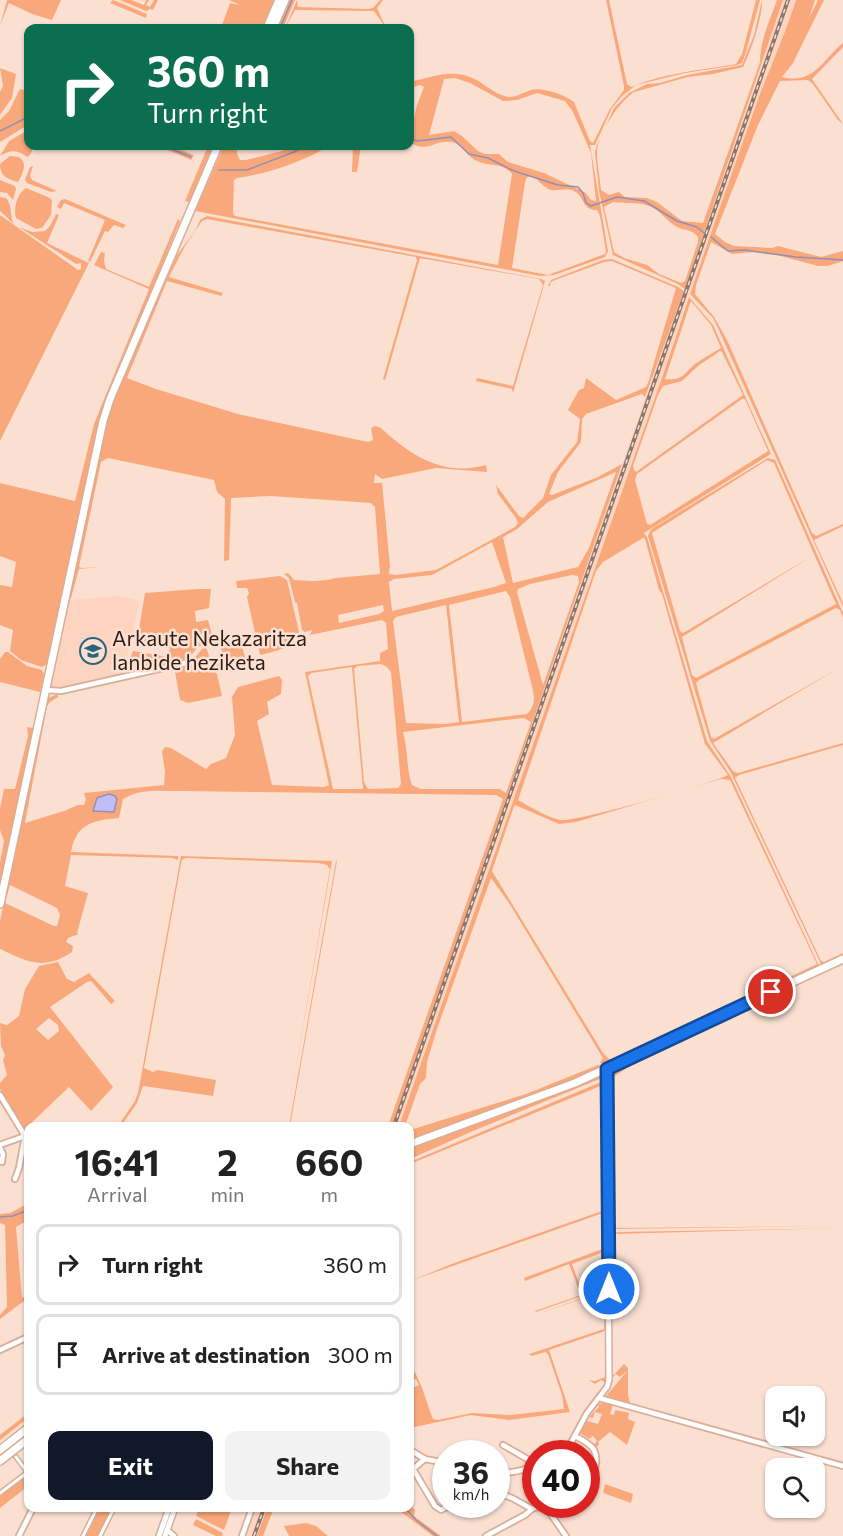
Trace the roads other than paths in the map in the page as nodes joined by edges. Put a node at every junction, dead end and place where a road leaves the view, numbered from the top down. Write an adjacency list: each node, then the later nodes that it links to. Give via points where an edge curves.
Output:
1 (279, 0): 3 (main road)
2 (285, 0): 4 (main road)
3 (269, 24)
4 (275, 24)
5 (217, 150): 7 (main road, via 103,420)
6 (190, 662): 7 (street, via 61,691)
7 (45, 690): 8 (main road)
8 (0, 904)
9 (843, 959): 10 (main road)
10 (607, 1069): 14 (main road); 21 (street)
11 (0, 1095): 12 (street)
12 (24, 1131)
13 (24, 1137): 15 (street)
14 (414, 1143)
15 (0, 1146): 17 (street)
16 (24, 1148): 18 (street)
17 (2, 1162)
18 (15, 1179)
19 (24, 1339): 20 (street)
20 (0, 1350)
21 (609, 1380): 22 (street)
22 (599, 1398): 24 (street); 34 (street)
23 (24, 1431): 28 (main road)
24 (575, 1436): 25 (street); 26 (street)
25 (573, 1440)
26 (580, 1440)
27 (24, 1441): 33 (main road)
28 (0, 1450)
29 (414, 1452): 31 (street)
30 (16, 1457): 35 (street)
31 (425, 1459): 32 (street); 36 (street)
32 (432, 1460)
33 (0, 1461)
34 (843, 1466)
35 (24, 1468)
36 (414, 1468)
37 (414, 1471): 40 (street)
38 (24, 1476): 39 (street)
39 (0, 1493)
40 (432, 1501)
41 (31, 1512): 50 (street)
42 (95, 1512): 51 (street)
43 (112, 1512): 52 (street)
44 (168, 1512): 53 (street)
45 (174, 1512): 49 (street)
46 (251, 1512): 55 (street)
47 (522, 1517): 56 (street)
48 (554, 1518): 57 (street)
49 (166, 1533): 54 (street)
50 (19, 1536)
51 (83, 1536)
52 (100, 1536)
53 (159, 1536)
54 (174, 1536)
55 (242, 1536)
56 (486, 1536)
57 (566, 1536)

